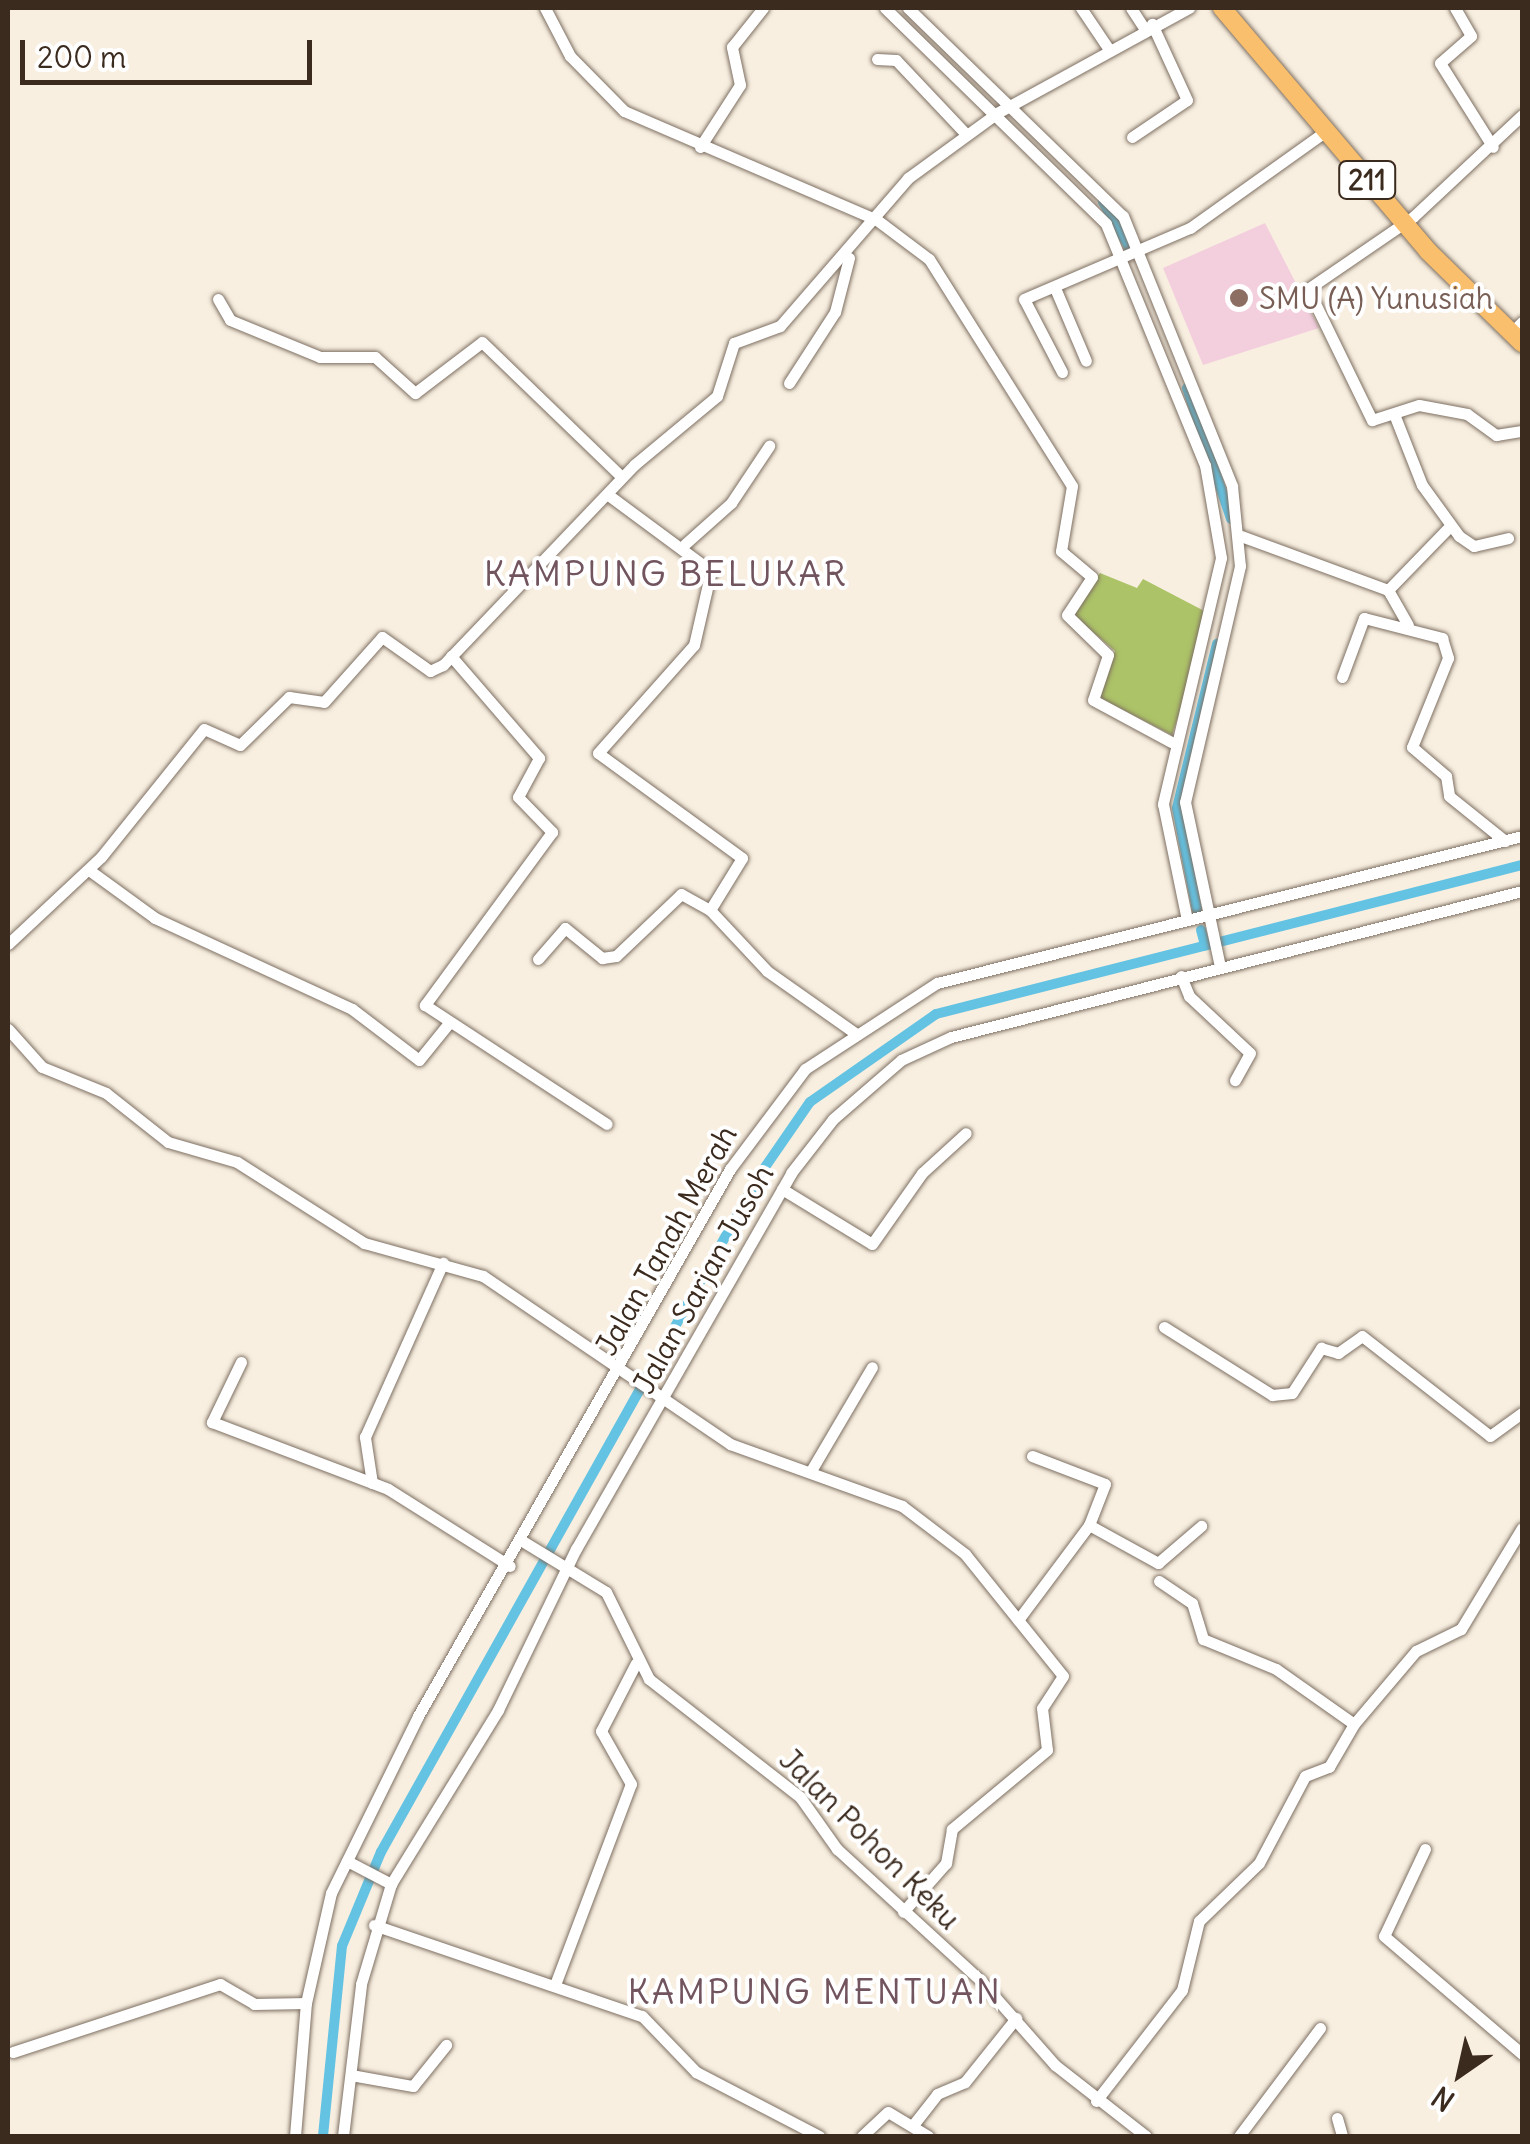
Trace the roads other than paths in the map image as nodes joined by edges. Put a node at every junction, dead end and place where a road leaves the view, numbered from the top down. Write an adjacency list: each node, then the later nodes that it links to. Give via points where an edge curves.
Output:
1 (546, 8): 19 (street, via 570,56 624,111)
2 (764, 8): 19 (street, via 732,47 740,85)
3 (885, 8): 13 (street)
4 (908, 8): 13 (street)
5 (1081, 8): 11 (street)
6 (1131, 8): 10 (street)
7 (1189, 8): 10 (street)
8 (1222, 8): 15 (main road, 211)
9 (1455, 8): 18 (street, via 1471,36 1440,62)
10 (1148, 26): 11 (street); 17 (street, via 1187,100)
11 (1108, 48): 13 (street)
12 (877, 59): 16 (street, via 896,60)
13 (1004, 109): 16 (street); 22 (street); 22 (street, via 1106,192)
14 (1522, 114): 18 (street)
15 (1326, 132): 21 (main road, 211); 22 (street, via 1190,228)
16 (965, 134): 20 (street)
17 (1132, 137)
18 (1492, 146): 21 (street)
19 (700, 147): 20 (street)
20 (870, 220): 23 (street); 44 (street, via 951,286 970,337 1072,486 1062,551 1092,577 1068,621 1108,655 1094,702)
21 (1403, 223): 26 (main road, 211); 30 (street, via 1308,289 1337,331 1369,418)
22 (1131, 253): 24 (street); 36 (street, via 1232,486); 43 (street, via 1205,465 1220,531)
23 (850, 254): 29 (street, via 835,312); 33 (street, via 772,332 734,343 716,396)
24 (1055, 288): 27 (street); 28 (street, via 1021,304)
25 (218, 298): 33 (street, via 230,320 320,357 374,357 416,393 482,342)
26 (1519, 332)
27 (1086, 361)
28 (1062, 372)
29 (789, 383)
30 (1394, 414): 31 (street, via 1419,405 1467,414 1496,434); 35 (street)
31 (1522, 433)
32 (769, 446): 38 (street, via 731,503)
33 (622, 477): 34 (street)
34 (607, 494): 38 (street); 41 (street)
35 (1450, 526): 37 (street, via 1474,546); 39 (street)
36 (1241, 536): 39 (street); 43 (street)
37 (1508, 538)
38 (685, 544): 49 (street, via 712,571 698,637 598,753 742,858)
39 (1388, 590): 40 (street)
40 (1408, 624): 42 (street, via 1361,620); 46 (street, via 1449,648 1415,730 1415,753)
41 (452, 656): 47 (street, via 430,671 382,637 324,702 290,696 240,745 204,729); 56 (street, via 538,758 518,797 552,832 425,1001)
42 (1342, 677)
43 (1200, 684): 44 (street); 51 (street, via 1185,802)
44 (1171, 742): 50 (street, via 1163,804)
45 (1522, 836): 46 (street, Jalan Tanah Merah)
46 (1505, 841): 51 (street, Jalan Tanah Merah)
47 (88, 870): 52 (street); 56 (street, via 155,918 352,1009 417,1059)
48 (1522, 891): 54 (street, Jalan Sarjan Jusoh)
49 (710, 910): 53 (street, via 689,892 616,956 602,958 565,928); 58 (street, via 767,971)
50 (1188, 920): 51 (street, Jalan Tanah Merah); 58 (street, Jalan Tanah Merah, via 937,983)
51 (1208, 922): 54 (street)
52 (8, 944)
53 (538, 959)
54 (1218, 961): 55 (street, Jalan Sarjan Jusoh)
55 (1181, 976): 59 (street, via 1189,996 1250,1053); 62 (street, Jalan Sarjan Jusoh, via 924,1048 853,1099)
56 (448, 1024): 60 (street)
57 (8, 1029): 63 (street, via 42,1067 106,1093 168,1142 236,1162 364,1243)
58 (855, 1032): 67 (street, Jalan Tanah Merah, via 805,1070 746,1142)
59 (1235, 1080)
60 (607, 1124)
61 (966, 1133): 62 (street, via 922,1173 872,1244)
62 (782, 1188): 68 (street, Jalan Sarjan Jusoh)
63 (443, 1263): 67 (street, via 483,1276); 72 (street, via 364,1436)
64 (1164, 1327): 69 (street, via 1272,1395 1292,1393 1322,1348 1338,1353 1362,1336 1490,1436)
65 (242, 1362): 72 (street, via 212,1422)
66 (872, 1367): 71 (street)
67 (627, 1371): 68 (street); 76 (street, Jalan Tanah Merah)
68 (665, 1399): 71 (street, via 738,1449); 77 (street, Jalan Sarjan Jusoh)
69 (1522, 1413)
70 (1032, 1456): 73 (street, via 1105,1484)
71 (812, 1469): 80 (street, via 944,1535)
72 (372, 1483): 78 (street)
73 (1089, 1524): 74 (street, via 1158,1563); 80 (street)
74 (1200, 1526)
75 (1522, 1528): 82 (street, via 1461,1629 1416,1652)
76 (530, 1545): 77 (street); 78 (street, Jalan Tanah Merah)
77 (562, 1564): 81 (street, via 616,1602); 85 (street, Jalan Sarjan Jusoh, via 498,1710)
78 (510, 1566): 84 (street, Jalan Tanah Merah, via 427,1700)
79 (1159, 1581): 82 (street, via 1192,1602 1203,1639 1276,1669)
80 (1018, 1620): 86 (street, via 1063,1668 1042,1708 1050,1744 952,1828 946,1863)
81 (636, 1663): 86 (street, Jalan Pohon Keku, via 800,1797 837,1849); 88 (street, via 602,1732 632,1784)
82 (1354, 1724): 96 (street, via 1328,1767 1305,1776 1258,1863 1199,1921 1182,1990)
83 (1425, 1848): 94 (street, via 1384,1936)
84 (350, 1863): 85 (street); 89 (street, Jalan Tanah Merah)
85 (387, 1882): 87 (street, Jalan Sarjan Jusoh)
86 (903, 1912): 90 (street, Jalan Pohon Keku)
87 (374, 1926): 88 (street); 95 (street, Jalan Sarjan Jusoh)
88 (556, 1982): 99 (street, via 642,2016 696,2072)
89 (306, 2002): 93 (street, via 254,2004 220,1984); 100 (street, Jalan Tanah Merah)
90 (1016, 2018): 96 (street, Jalan Pohon Keku); 98 (street, via 965,2082 937,2094)
91 (1320, 2028): 105 (street)
92 (446, 2045): 95 (street, via 414,2086)
93 (12, 2052)
94 (1522, 2054)
95 (351, 2075): 101 (street, Jalan Sarjan Jusoh)
96 (1096, 2101): 104 (street, Jalan Pohon Keku)
97 (1338, 2118): 106 (street)
98 (913, 2125): 102 (street, via 882,2112); 103 (street)
99 (810, 2134)
100 (295, 2136)
101 (343, 2136)
102 (862, 2136)
103 (928, 2136)
104 (1146, 2136)
105 (1239, 2136)
106 (1342, 2136)

